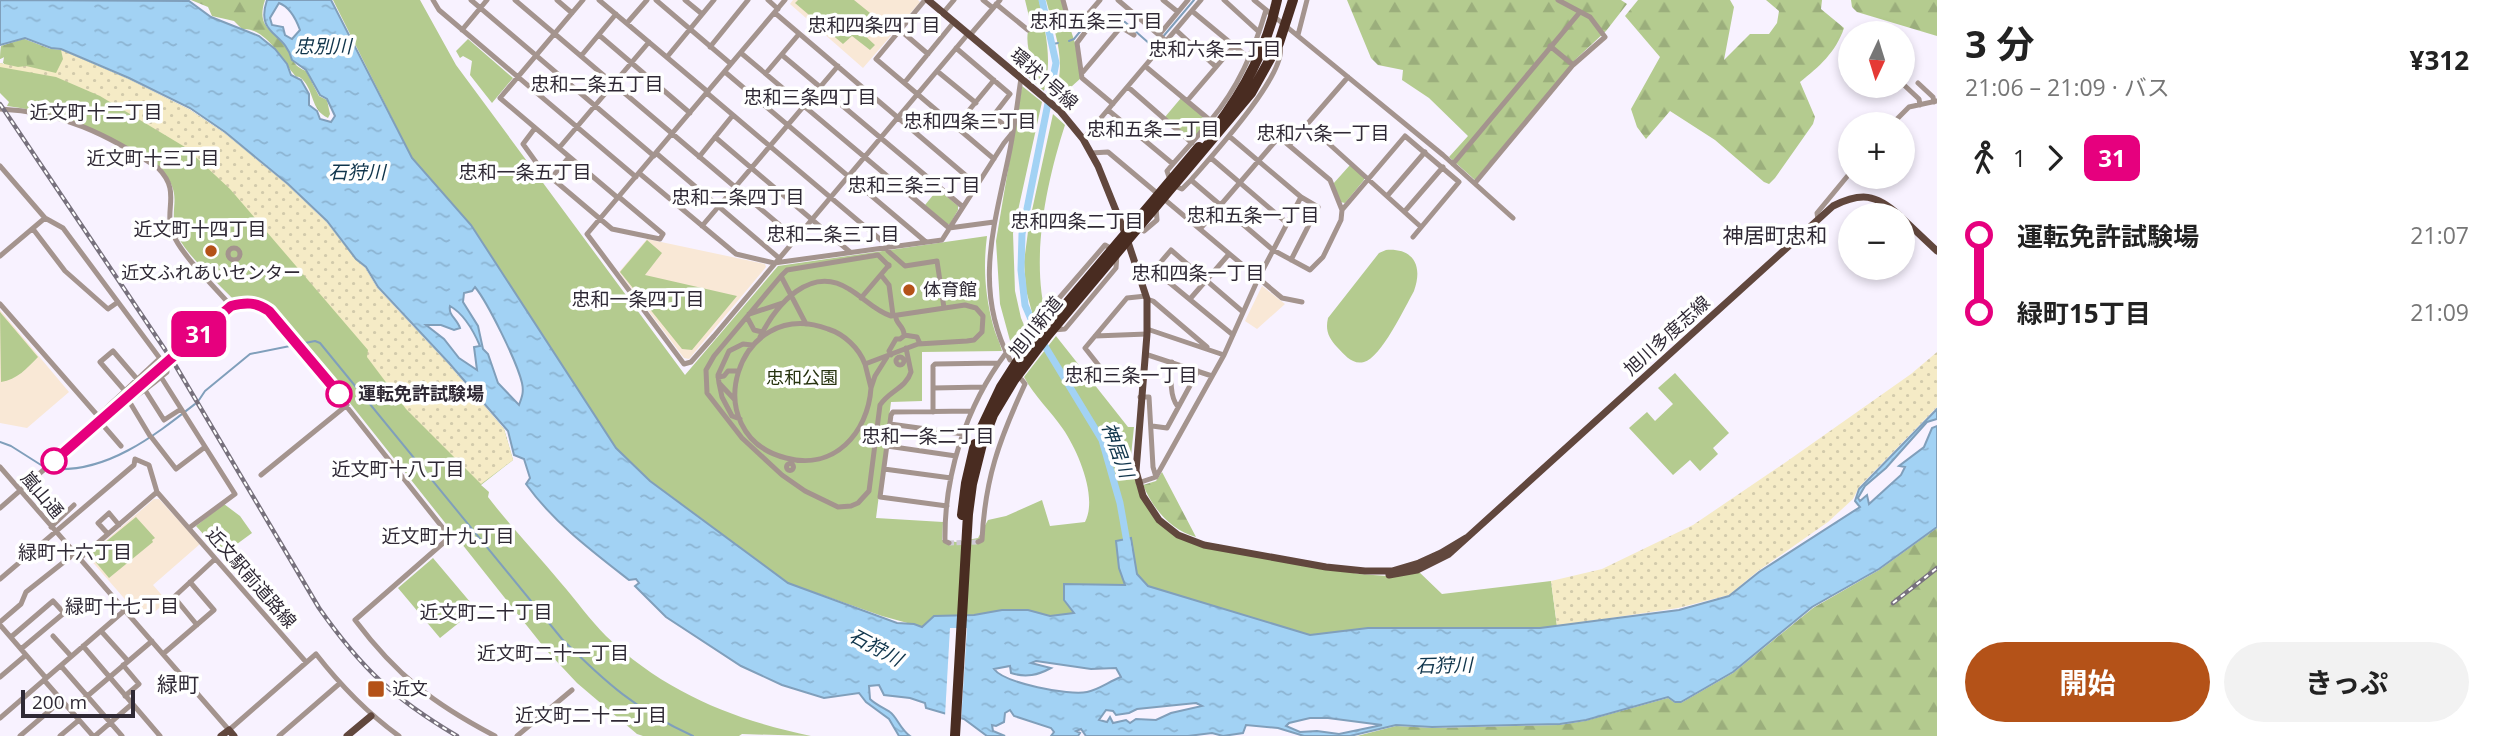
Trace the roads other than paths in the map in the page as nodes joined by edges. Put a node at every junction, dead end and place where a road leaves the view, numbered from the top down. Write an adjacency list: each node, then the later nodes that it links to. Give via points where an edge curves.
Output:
1 (433, 0): 47 (street)
2 (471, 0): 31 (street)
3 (487, 0): 31 (street)
4 (514, 0): 52 (street)
5 (557, 0): 36 (street)
6 (583, 0): 36 (street)
7 (599, 0): 38 (street)
8 (646, 0): 43 (street)
9 (656, 0): 46 (street)
10 (685, 0): 39 (street)
11 (714, 0): 39 (street)
12 (748, 0): 63 (street)
13 (768, 0): 32 (street)
14 (785, 0): 32 (street)
15 (927, 0): 37 (main road, 環状1号線); 48 (street)
16 (954, 0): 37 (street)
17 (984, 0): 30 (street)
18 (1063, 0): 41 (street, via 1070,26)
19 (1100, 0): 41 (street)
20 (1118, 0): 58 (street)
21 (1163, 0): 34 (street)
22 (1188, 0): 34 (street)
23 (1201, 0): 33 (street)
24 (1223, 0): 51 (street)
25 (1254, 0): 40 (street)
26 (1293, 0): 44 (highway, 旭川新道)
27 (1307, 0): 55 (street)
28 (1558, 0): 35 (street)
29 (1277, 1): 40 (highway, 旭川新道)
30 (996, 4): 49 (street); 54 (street)
31 (481, 8): 47 (street); 67 (street)
32 (776, 11): 53 (street); 65 (street)
33 (1192, 11): 50 (street); 61 (street)
34 (1178, 12): 58 (street)
35 (1580, 12): 62 (street); 74 (street, via 1590,17 1605,37)
36 (572, 13): 52 (street)
37 (943, 13): 42 (main road, 環状1号線)
38 (616, 14): 43 (street); 56 (street)
39 (702, 14): 46 (street)
40 (1270, 14): 44 (street); 51 (street); 144 (highway, 旭川新道, via 1250,77)
41 (1089, 20): 45 (street); 80 (street, via 1077,43)
42 (954, 22): 54 (main road, 環状1号線); 66 (street)
43 (627, 23): 59 (street)
44 (1286, 26): 55 (street); 60 (highway, 旭川新道)
45 (1121, 27): 57 (street); 80 (street)
46 (690, 29): 63 (street); 70 (street)
47 (462, 30): 82 (street)
48 (900, 30): 66 (street); 86 (street, via 876,60)
49 (1028, 30)
50 (1176, 30): 58 (street); 77 (street)
51 (1259, 32): 71 (street)
52 (554, 34): 67 (street); 69 (street)
53 (799, 34): 68 (street); 75 (street)
54 (969, 34): 64 (street); 84 (main road, 環状1号線)
55 (1297, 34): 83 (street)
56 (598, 35): 69 (street); 72 (street)
57 (1134, 35)
58 (1162, 38): 76 (street)
59 (649, 42): 70 (street); 72 (street)
60 (1279, 43): 115 (street, via 1282,54 1276,69); 144 (highway, 旭川新道, via 1251,93)
61 (1234, 46): 71 (street); 77 (street)
62 (1550, 46): 74 (street); 134 (street)
63 (710, 47): 73 (street)
64 (957, 48): 78 (street); 85 (street)
65 (741, 53): 73 (street); 81 (street)
66 (928, 54): 86 (street)
67 (536, 55): 82 (street); 97 (street)
68 (782, 55): 81 (street); 89 (street)
69 (581, 57): 87 (street)
70 (667, 57): 91 (street)
71 (1250, 59): 106 (street)
72 (631, 63): 87 (street); 103 (street)
73 (731, 64): 79 (street)
74 (1573, 65): 145 (street)
75 (838, 66): 89 (street); 105 (street)
76 (1145, 66): 90 (street); 94 (street)
77 (1216, 67): 94 (street)
78 (937, 71): 92 (street); 96 (street)
79 (725, 72): 91 (street); 108 (street)
80 (1083, 72): 100 (street, via 1082,78)
81 (766, 74): 99 (street)
82 (518, 77): 110 (street); 111 (street, via 500,98)
83 (1348, 77): 107 (street); 112 (street)
84 (1021, 78): 113 (street); 119 (main road, 環状1号線, via 1060,111)
85 (994, 80): 96 (street); 113 (street, via 1010,94 993,116)
86 (905, 82): 92 (street)
87 (613, 83): 97 (street); 114 (street)
88 (1918, 83): 95 (street)
89 (821, 87): 99 (street); 118 (street)
90 (1128, 87): 100 (street); 120 (street)
91 (707, 93): 103 (street); 104 (street)
92 (918, 93): 105 (street); 109 (street)
93 (1915, 95): 98 (street)
94 (1187, 101): 106 (street)
95 (1936, 101): 98 (street)
96 (975, 103): 109 (street)
97 (594, 105): 110 (street); 126 (street)
98 (1920, 105): 102 (street)
99 (804, 106): 108 (street); 129 (street)
100 (1111, 107): 119 (street); 133 (street)
101 (0, 109): 206 (street, via 63,118 108,137 158,169 172,196 171,228 178,244)
102 (1903, 112)
103 (690, 113): 114 (street)
104 (733, 115): 117 (street); 122 (street)
105 (898, 117): 118 (street); 146 (street)
106 (1211, 121): 120 (street)
107 (1307, 124): 121 (street); 141 (street)
108 (788, 125): 122 (street); 139 (street)
109 (956, 126): 131 (street)
110 (576, 127): 123 (street); 138 (street)
111 (535, 128): 123 (street); 140 (street, via 523,144)
112 (1408, 128): 116 (street); 134 (street)
113 (1013, 132): 131 (street); 167 (street)
114 (673, 134): 126 (street); 128 (street)
115 (1229, 136): 130 (street); 132 (street)
116 (1405, 136): 124 (street); 141 (street)
117 (715, 137): 128 (street); 137 (street)
118 (881, 138): 129 (street); 159 (street)
119 (1083, 139): 125 (main road, 環状1号線)
120 (1192, 143): 133 (street)
121 (1289, 145): 132 (street, via 1279,137); 160 (street, via 1330,180)
122 (770, 146): 137 (street); 151 (street)
123 (559, 148): 127 (street)
124 (1425, 152): 135 (street); 149 (street)
125 (1091, 153): 153 (street, via 1108,152); 175 (main road, 環状1号線)
126 (655, 154): 138 (street); 158 (street)
127 (569, 157): 140 (street); 150 (street)
128 (699, 157): 147 (street)
129 (864, 157): 139 (street); 172 (street)
130 (1211, 158): 142 (street); 143 (street)
131 (994, 159): 146 (street)
132 (1259, 161): 143 (street); 152 (street)
133 (1173, 164): 144 (street, via 1167,171)
134 (1453, 164): 145 (street)
135 (1443, 167): 161 (street); 170 (street, via 1459,182)
136 (1, 168): 162 (street)
137 (751, 168): 147 (street); 165 (street)
138 (637, 175): 150 (street); 169 (street)
139 (848, 176): 151 (street); 178 (street)
140 (552, 177): 163 (street)
141 (1370, 178): 149 (street); 160 (street)
142 (1191, 180): 144 (street, via 1182,189); 157 (street)
143 (1240, 182): 157 (street); 168 (street)
144 (1173, 183): 153 (highway, 旭川新道)
145 (1475, 183): 164 (street)
146 (977, 185): 159 (street)
147 (735, 187): 158 (street); 177 (street)
148 (1838, 188): 166 (street, via 1817,213)
149 (1388, 195): 161 (street)
150 (619, 197): 163 (street); 163 (street, via 663,234 660,239 612,229)
151 (830, 197): 165 (street); 179 (street)
152 (1301, 197): 168 (street); 188 (street, via 1318,206)
153 (1159, 201): 173 (street); 175 (highway, 旭川新道); 175 (highway, 旭川新道, via 1140,227)
154 (1839, 203): 155 (main road, 旭川多度志線, via 1863,196)
155 (1884, 203)
156 (1838, 204): 166 (main road, 旭川多度志線)
157 (1221, 205): 173 (street); 180 (street)
158 (719, 207): 169 (street); 187 (street)
159 (962, 207): 172 (street)
160 (1342, 211): 188 (street, via 1323,257 1310,270)
161 (1405, 211): 170 (street)
162 (45, 218): 171 (street); 202 (street, via 63,228)
163 (600, 218): 187 (street, via 587,234 685,364)
164 (1513, 218)
165 (812, 219): 177 (street); 183 (street)
166 (1818, 220): 277 (main road, 旭川多度志線, via 1441,559 1399,574 1373,576 1192,541 1159,520)
167 (994, 222): 172 (street); 223 (street, via 988,279)
168 (1287, 223): 180 (street)
169 (702, 226): 187 (street, via 736,254)
170 (1421, 227): 176 (street)
171 (33, 229): 185 (street); 202 (street, via 65,271 108,309)
172 (948, 229): 178 (street, via 942,240)
173 (1200, 229): 184 (street)
174 (1915, 230): 182 (main road, 旭川多度志線)
175 (1126, 237): 181 (highway, 旭川新道); 197 (main road, 旭川多度志線)
176 (1413, 237)
177 (795, 238): 187 (street)
178 (926, 242): 179 (street)
179 (888, 249): 183 (street); 186 (street)
180 (1273, 250): 188 (street); 195 (street)
181 (1114, 251): 214 (highway, 旭川新道); 214 (street, via 1116,268 1065,329)
182 (1937, 251)
183 (850, 253): 187 (street)
184 (1229, 254): 195 (street); 196 (street)
185 (0, 256)
186 (896, 258): 189 (street); 192 (street, via 905,265 937,261)
187 (777, 260)
188 (1291, 260)
189 (889, 266): 191 (street); 193 (street, via 878,256 793,268)
190 (1154, 270): 196 (street, via 1171,250); 197 (street); 201 (street)
191 (881, 275): 200 (street); 211 (street, via 889,285)
192 (939, 275): 194 (street); 207 (street)
193 (781, 276): 198 (street); 209 (street)
194 (930, 276)
195 (1258, 279): 203 (street, via 1282,298); 208 (street)
196 (1206, 280): 201 (street); 208 (street)
197 (1143, 283): 199 (main road, 旭川多度志線)
198 (791, 294): 200 (street, via 801,286 823,281 841,284); 204 (street); 210 (street)
199 (1146, 297): 215 (main road, 旭川多度志線); 219 (street, via 1127,298); 222 (street)
200 (861, 298): 211 (street, via 881,316)
201 (1190, 299): 218 (street)
202 (118, 302): 231 (street)
203 (1302, 302)
204 (783, 303): 209 (street); 216 (street)
205 (0, 304): 257 (street)
206 (231, 306): 226 (street); 252 (street, via 262,306)
207 (946, 308): 211 (street, via 949,310); 220 (street, via 976,308 984,322 979,336)
208 (1243, 313): 218 (street)
209 (748, 315): 216 (street); 274 (street, via 709,363 705,384 711,399 742,438)
210 (803, 317): 212 (street); 213 (street)
211 (895, 317): 217 (street)
212 (795, 324): 213 (street); 216 (street)
213 (806, 324): 234 (street, via 842,335)
214 (1048, 329): 290 (highway, 旭川新道, via 1001,387 986,414 966,483)
215 (1147, 331): 219 (street); 222 (street); 224 (main road, 旭川多度志線)
216 (761, 335): 221 (street)
217 (904, 335): 220 (street, via 917,337); 227 (street, via 890,349)
218 (1233, 335): 225 (street)
219 (1095, 336): 236 (street, via 1085,348)
220 (920, 344): 227 (street)
221 (752, 345): 228 (street, via 736,347); 229 (street)
222 (1209, 349): 225 (street)
223 (1006, 353): 230 (street); 233 (street)
224 (1145, 354): 232 (street); 249 (main road, 旭川多度志線)
225 (1224, 355): 239 (street)
226 (173, 356)
227 (898, 356): 234 (street); 235 (street); 235 (street); 245 (street, via 875,376)
228 (725, 358): 229 (street); 242 (street)
229 (742, 360): 237 (street)
230 (1010, 360)
231 (161, 362): 240 (street, via 167,368); 241 (street); 263 (street)
232 (1172, 362): 238 (street); 253 (street)
233 (998, 363): 244 (street); 246 (street, via 935,364)
234 (865, 364): 245 (street)
235 (911, 367): 274 (street, via 909,378 880,405 871,484 864,497 851,506 838,507)
236 (1100, 367)
237 (738, 371): 242 (street, via 728,371); 250 (street)
238 (1198, 371): 239 (street); 253 (street)
239 (1212, 376): 275 (street)
240 (161, 377): 247 (street); 255 (street)
241 (137, 379): 248 (street); 248 (street, via 113,351 100,362)
242 (719, 380): 250 (street); 258 (street, via 732,416)
243 (1022, 380): 288 (street, via 1025,384 994,457 982,540)
244 (984, 387): 246 (street); 254 (street)
245 (871, 388): 269 (street, via 867,415 851,440 832,454)
246 (933, 388): 256 (street)
247 (145, 390): 251 (street); 255 (street, via 164,420)
248 (125, 391): 257 (street)
249 (1140, 397): 261 (street, via 1149,397); 277 (main road, 旭川多度志線)
250 (735, 400): 258 (street)
251 (129, 401): 259 (street); 266 (street, via 176,468)
252 (348, 405): 273 (street); 336 (street, via 450,537 355,620 408,681 452,713)
253 (1178, 407): 261 (street, via 1167,428)
254 (972, 411): 256 (street); 262 (street)
255 (183, 412): 266 (street)
256 (933, 412): 260 (street, via 893,412)
257 (98, 416): 263 (street)
258 (740, 419): 268 (street, via 765,450)
259 (102, 424): 263 (street); 264 (street)
260 (890, 424): 262 (street); 265 (street)
261 (1152, 426): 275 (street)
262 (963, 434): 267 (street)
263 (79, 439): 278 (street)
264 (121, 446)
265 (887, 446): 267 (street); 272 (street)
266 (205, 447): 285 (street, via 235,494)
267 (956, 456): 276 (street)
268 (783, 457): 269 (street); 270 (street)
269 (800, 460): 270 (street)
270 (789, 466): 274 (street)
271 (0, 467): 278 (street, 嵐山通)
272 (884, 469): 276 (street); 281 (street, via 880,496)
273 (261, 475)
274 (782, 475)
275 (1156, 477): 277 (street)
276 (951, 478): 281 (street)
277 (1138, 483)
278 (20, 490): 282 (street); 284 (street, 嵐山通)
279 (157, 492): 283 (street); 285 (street, 近文駅前道路線); 286 (street, 近文駅前道路線, via 149,465 135,459 134,465)
280 (74, 505): 284 (street)
281 (947, 506): 289 (street, via 945,541)
282 (0, 508)
283 (119, 525): 287 (street); 287 (street, via 109,513 98,523)
284 (51, 527): 286 (street, 嵐山通)
285 (189, 528): 293 (street, 近文駅前道路線)
286 (56, 533): 291 (street, 嵐山通); 294 (street)
287 (108, 534): 292 (street)
288 (978, 542)
289 (949, 543)
290 (963, 553): 338 (highway, 旭川新道); 339 (highway, 旭川新道)
291 (74, 554): 292 (street, 嵐山通); 297 (street, via 26,592 21,604)
292 (79, 559): 296 (street, 嵐山通)
293 (215, 559): 295 (street); 309 (street, 近文駅前道路線)
294 (0, 579)
295 (190, 582): 298 (street, via 173,597); 298 (street, via 214,610)
296 (125, 610): 299 (street); 303 (street, 嵐山通)
297 (0, 623): 300 (street)
298 (197, 625): 306 (street)
299 (101, 631): 304 (street); 310 (street)
300 (3, 633): 302 (street)
301 (53, 636): 308 (street)
302 (10, 637): 305 (street); 305 (street, via 53,601 64,613)
303 (152, 641): 306 (street, 嵐山通); 310 (street)
304 (83, 646): 308 (street); 313 (street)
305 (21, 649): 307 (street)
306 (163, 654): 326 (street, 嵐山通)
307 (26, 655): 312 (street); 314 (street)
308 (71, 656): 311 (street)
309 (306, 662): 315 (street, 近文駅前道路線, via 316,654); 326 (street)
310 (125, 663): 313 (street); 318 (street, via 139,684)
311 (61, 666): 314 (street); 317 (street)
312 (0, 677)
313 (110, 677): 317 (street); 318 (street)
314 (45, 679): 319 (street); 323 (street)
315 (339, 684): 322 (street, 近文駅前道路線); 334 (street)
316 (572, 690): 337 (street)
317 (88, 696): 321 (street); 325 (street)
318 (125, 696): 320 (street)
319 (62, 700): 321 (street); 329 (street)
320 (132, 704): 325 (street); 328 (street)
321 (71, 710): 324 (street)
322 (371, 716): 327 (main road); 335 (street, 近文駅前道路線)
323 (0, 718)
324 (79, 720): 330 (street); 331 (street)
325 (111, 722): 331 (street); 332 (street)
326 (232, 733): 333 (main road)
327 (353, 734)
328 (156, 735)
329 (20, 736)
330 (60, 736)
331 (94, 736)
332 (122, 736)
333 (221, 736)
334 (279, 736)
335 (399, 736)
336 (495, 736)
337 (517, 736)
338 (948, 736)
339 (955, 736)

